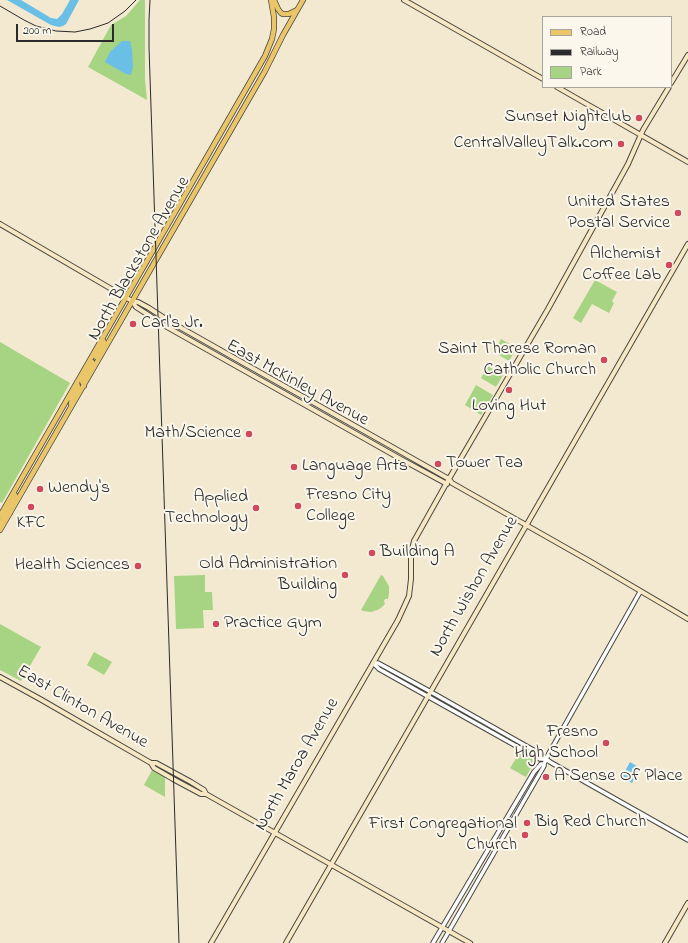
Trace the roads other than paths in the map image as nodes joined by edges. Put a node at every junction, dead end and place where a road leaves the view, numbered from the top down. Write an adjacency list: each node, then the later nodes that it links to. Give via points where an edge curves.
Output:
1 (272, 0): 4 (main road, via 283,14); 14 (main road, North Blackstone Avenue, via 274,29 268,51)
2 (303, 0): 4 (main road, North Blackstone Avenue)
3 (404, 0): 6 (main road)
4 (298, 9): 15 (main road, North Blackstone Avenue, via 265,72)
5 (688, 55): 7 (main road)
6 (542, 78)
7 (672, 81)
8 (559, 88): 10 (main road)
9 (668, 88): 10 (main road, North Maroa Avenue)
10 (641, 135): 11 (main road); 29 (main road, North Maroa Avenue, via 628,164 572,266)
11 (688, 162)
12 (0, 224): 14 (main road, East McKinley Avenue)
13 (688, 244): 34 (main road, North Wishon Avenue)
14 (126, 298): 15 (main road, East McKinley Avenue); 18 (main road, North Blackstone Avenue)
15 (132, 301): 16 (main road, East McKinley Avenue, via 136,307); 17 (main road, East McKinley Avenue, via 138,302); 22 (main road, North Blackstone Avenue)
16 (167, 327): 17 (main road); 19 (main road, East McKinley Avenue)
17 (194, 335): 21 (main road, East McKinley Avenue)
18 (102, 339): 20 (main road, North Blackstone Avenue); 22 (main road, via 103,345)
19 (192, 340): 21 (main road); 26 (main road, East McKinley Avenue)
20 (96, 349): 23 (main road, North Blackstone Avenue); 24 (main road, via 90,368 82,381)
21 (236, 360): 27 (main road, East McKinley Avenue)
22 (88, 377): 24 (main road, North Blackstone Avenue)
23 (77, 382): 25 (main road, via 78,388 72,399); 28 (main road, North Blackstone Avenue)
24 (84, 386): 25 (main road, North Blackstone Avenue)
25 (71, 408): 31 (main road, North Blackstone Avenue)
26 (343, 426): 27 (main road); 29 (main road, East McKinley Avenue)
27 (364, 432): 29 (main road, East McKinley Avenue)
28 (21, 479): 30 (main road, North Blackstone Avenue); 31 (main road, via 8,508)
29 (449, 482): 34 (main road, East McKinley Avenue); 38 (main road, North Maroa Avenue, via 413,545 407,600)
30 (4, 510): 32 (main road, North Blackstone Avenue); 33 (main road, via 5,514)
31 (10, 513): 35 (main road, North Blackstone Avenue)
32 (0, 516)
33 (0, 524)
34 (526, 526): 36 (main road, East McKinley Avenue); 40 (main road, North Wishon Avenue)
35 (0, 530)
36 (640, 592): 37 (main road, East McKinley Avenue); 46 (street)
37 (688, 619)
38 (373, 663): 40 (street, via 378,663); 41 (street, via 379,669); 52 (main road, North Maroa Avenue)
39 (0, 677): 47 (main road, East Clinton Avenue)
40 (431, 692): 41 (main road, North Wishon Avenue); 42 (street)
41 (428, 696): 43 (street); 54 (main road, North Wishon Avenue)
42 (466, 712): 43 (street); 44 (street)
43 (463, 716): 45 (street)
44 (498, 730): 45 (street); 46 (street)
45 (496, 734): 46 (street, via 540,759)
46 (546, 759): 48 (street); 53 (street)
47 (151, 763): 49 (main road, East Clinton Avenue, via 154,768); 50 (main road, East Clinton Avenue, via 156,763)
48 (544, 764): 56 (street, via 534,772); 57 (street)
49 (173, 779): 50 (main road); 51 (main road, East Clinton Avenue)
50 (191, 782): 51 (main road, East Clinton Avenue)
51 (206, 794): 52 (main road, East Clinton Avenue)
52 (275, 833): 54 (main road, East Clinton Avenue); 58 (main road, North Maroa Avenue)
53 (688, 840)
54 (331, 864): 56 (main road, East Clinton Avenue); 59 (main road, North Wishon Avenue)
55 (688, 903): 63 (main road)
56 (442, 928): 57 (main road, East Clinton Avenue); 60 (street)
57 (449, 931): 61 (street); 62 (main road, East Clinton Avenue)
58 (211, 943)
59 (286, 943)
60 (433, 943)
61 (442, 943)
62 (470, 943)
63 (665, 943)

